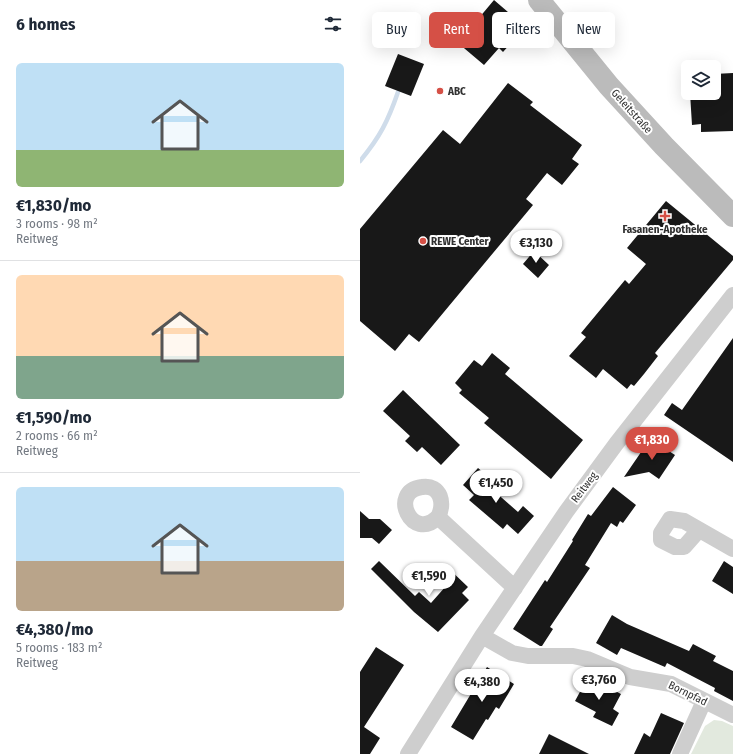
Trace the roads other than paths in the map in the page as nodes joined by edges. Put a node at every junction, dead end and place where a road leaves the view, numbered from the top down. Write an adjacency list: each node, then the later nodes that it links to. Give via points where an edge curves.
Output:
1 (539, 0): 2 (main road, Geleitstraße, via 629,108)
2 (733, 216)
3 (733, 295): 7 (street, Reitweg, via 616,444)
4 (438, 517): 7 (street)
5 (699, 530): 6 (street)
6 (733, 549)
7 (515, 588): 8 (street, Reitweg)
8 (482, 636): 9 (street, Bornpfad, via 520,656 587,658 630,677 671,684); 11 (street, Reitweg)
9 (704, 701): 10 (street, Bornpfad); 12 (street)
10 (733, 715)
11 (408, 754)
12 (680, 754)

